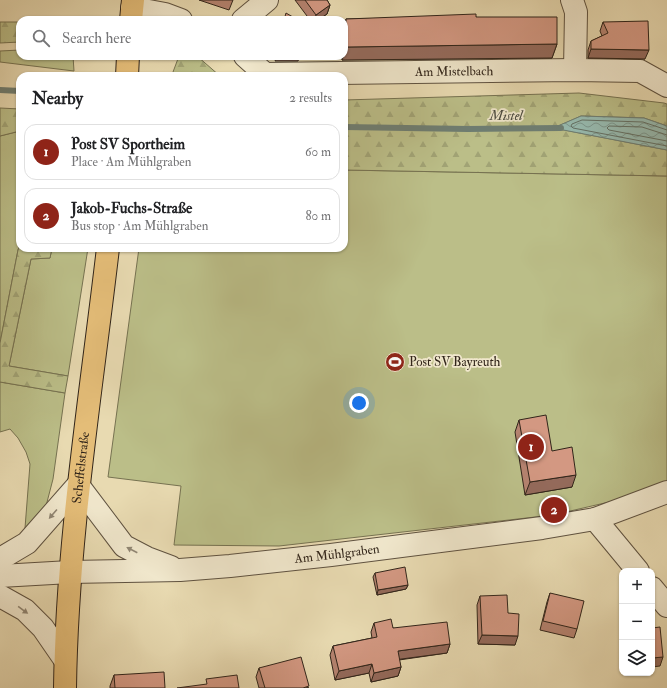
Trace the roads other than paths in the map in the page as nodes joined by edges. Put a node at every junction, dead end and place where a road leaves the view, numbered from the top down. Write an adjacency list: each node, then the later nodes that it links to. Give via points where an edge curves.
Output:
1 (267, 0): 5 (street)
2 (572, 0): 8 (street, via 576,12)
3 (132, 9): 4 (street)
4 (170, 16)
5 (248, 16)
6 (128, 60): 9 (main road)
7 (249, 60): 10 (street, Am Mistelbach)
8 (575, 70): 11 (street, Am Mistelbach); 12 (street, Am Mistelbach, via 640,72)
9 (127, 72)
10 (263, 72)
11 (348, 73)
12 (667, 86)
13 (107, 252): 14 (main road, Scheffelstraße)
14 (78, 485): 17 (street, one-way to 17, via 27,543); 19 (street, one-way to 14, via 124,546); 20 (main road, Scheffelstraße)
15 (667, 492): 16 (street, Am Mühlgraben)
16 (595, 519): 18 (street); 19 (street, Am Mühlgraben, via 284,561)
17 (0, 559)
18 (636, 568)
19 (180, 570): 20 (street, Am Mühlgraben)
20 (70, 572): 21 (street, Am Mühlgraben); 25 (main road, Scheffelstraße)
21 (0, 576)
22 (655, 592): 24 (street)
23 (0, 596): 25 (street, one-way to 25, via 25,610 43,628)
24 (667, 606)
25 (65, 660): 26 (main road, Scheffelstraße)
26 (65, 688)

